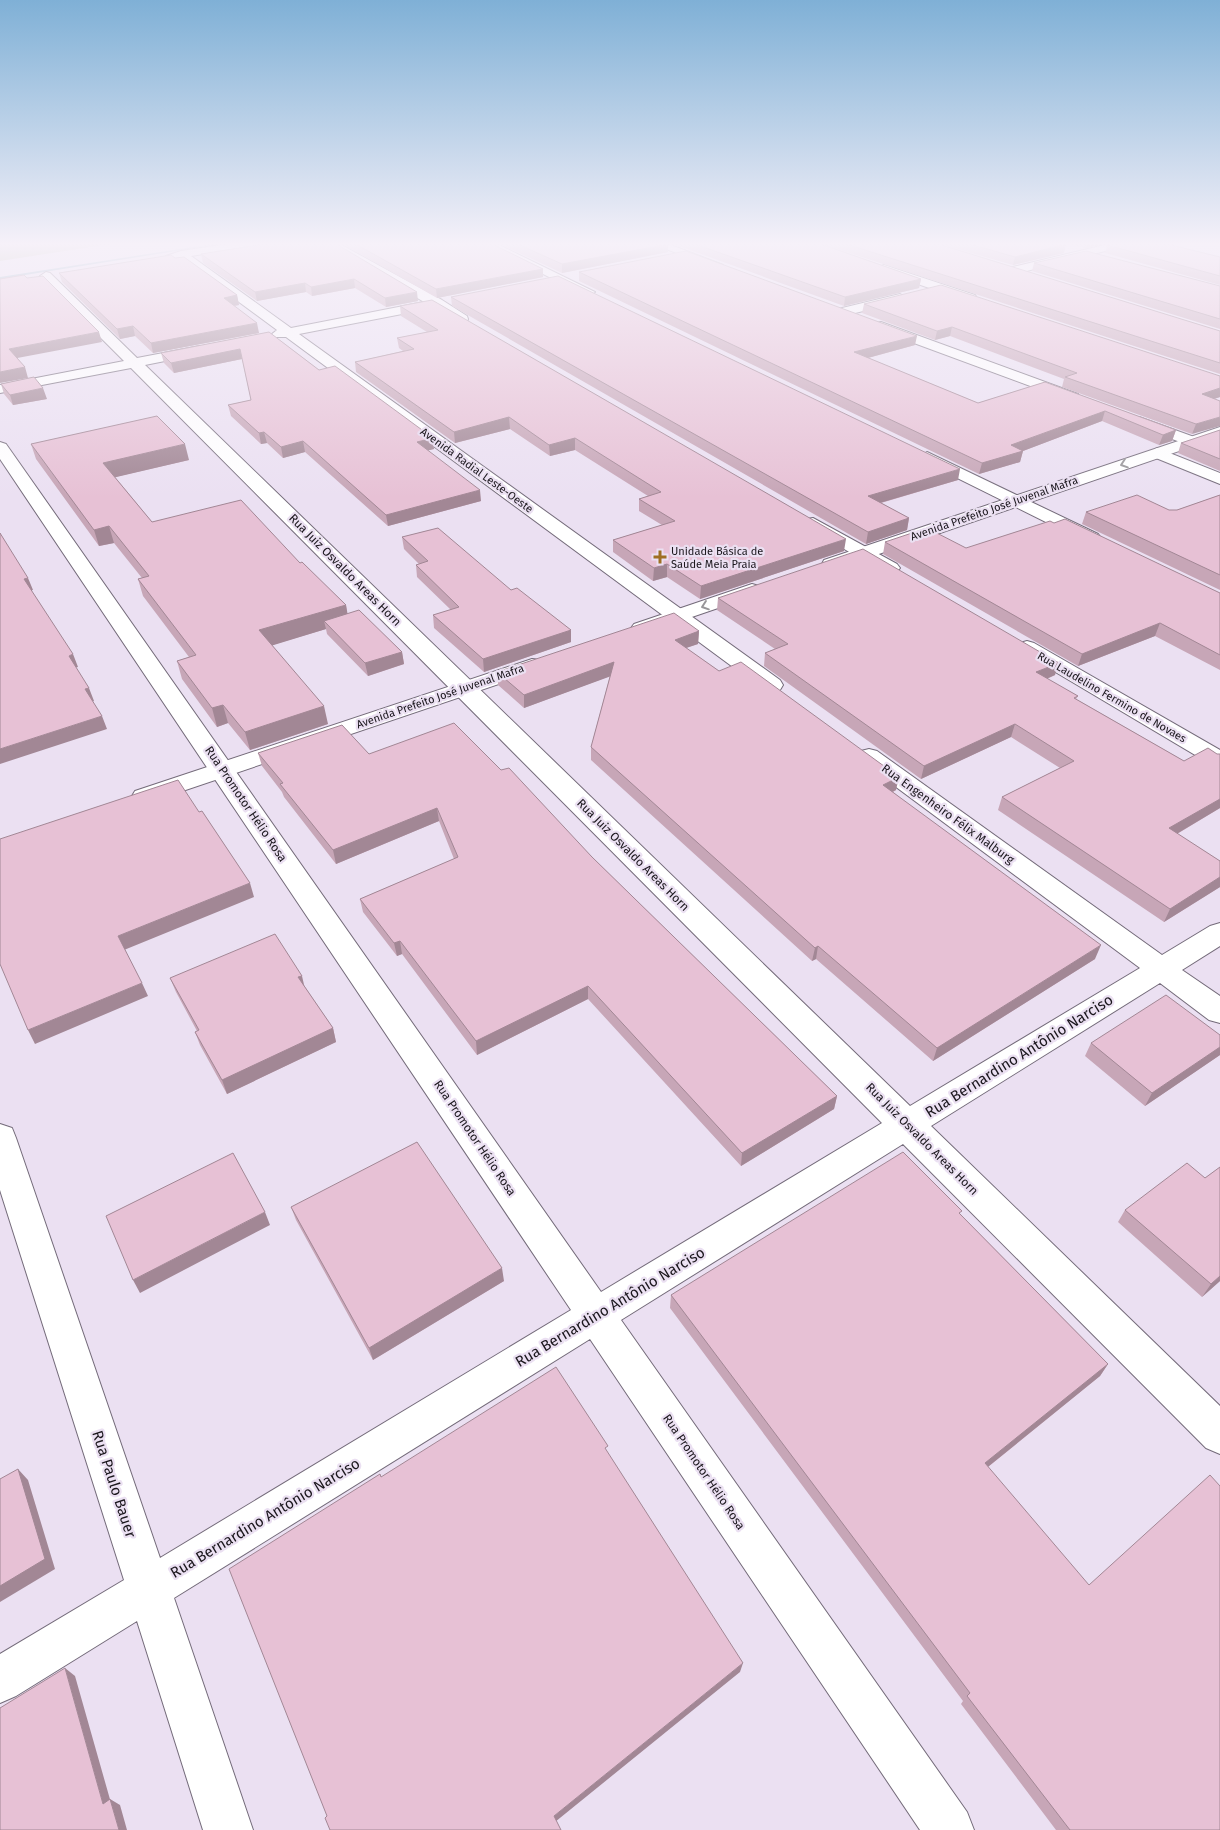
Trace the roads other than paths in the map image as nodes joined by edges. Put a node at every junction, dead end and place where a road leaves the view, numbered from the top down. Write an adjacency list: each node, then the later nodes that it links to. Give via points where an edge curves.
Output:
1 (100, 327): 8 (street, Rua Juiz Osvaldo Areas Horn)
2 (282, 327): 5 (street, Avenida Radial Leste-Oeste)
3 (312, 327): 5 (street)
4 (885, 327): 10 (street)
5 (288, 332): 6 (street); 25 (street, Avenida Radial Leste-Oeste)
6 (269, 336)
7 (211, 348): 8 (street)
8 (134, 363): 9 (street); 29 (street, Rua Juiz Osvaldo Areas Horn)
9 (0, 389)
10 (1081, 400)
11 (1127, 418): 13 (street)
12 (1220, 432): 13 (street, Avenida Prefeito José Juvenal Mafra)
13 (1191, 442): 16 (street, Avenida Prefeito José Juvenal Mafra)
14 (0, 447): 33 (street, Rua Promotor Hélio Rosa)
15 (909, 448): 18 (street)
16 (1157, 453): 17 (street); 18 (street, Avenida Prefeito José Juvenal Mafra, one-way to 18)
17 (1220, 479)
18 (1016, 501): 20 (street); 21 (street, Avenida Prefeito José Juvenal Mafra)
19 (795, 512): 21 (street)
20 (1105, 544)
21 (864, 552): 22 (street, Avenida Prefeito José Juvenal Mafra); 23 (street)
22 (815, 569)
23 (906, 577)
24 (771, 584): 25 (street, one-way to 25)
25 (676, 616): 26 (street); 30 (street)
26 (621, 635)
27 (1016, 641): 32 (street, Rua Laudelino Fermino de Novaes)
28 (547, 660): 29 (street, Avenida Prefeito José Juvenal Mafra)
29 (464, 688): 33 (street, Avenida Prefeito José Juvenal Mafra); 38 (street, Rua Juiz Osvaldo Areas Horn)
30 (790, 698)
31 (854, 745): 36 (street, Rua Engenheiro Félix Malburg)
32 (1220, 760)
33 (222, 770): 34 (street, Avenida Prefeito José Juvenal Mafra); 40 (street, Rua Promotor Hélio Rosa)
34 (130, 801)
35 (1220, 933): 36 (street, Rua Bernardino Antônio Narciso)
36 (1161, 969): 37 (street, Rua Engenheiro Félix Malburg); 38 (street, Rua Bernardino Antônio Narciso)
37 (1220, 1012)
38 (907, 1125): 40 (street, Rua Bernardino Antônio Narciso); 41 (street, Rua Juiz Osvaldo Areas Horn)
39 (0, 1138): 42 (street, Rua Paulo Bauer)
40 (596, 1316): 42 (street, Rua Bernardino Antônio Narciso); 45 (street, Rua Promotor Hélio Rosa)
41 (1220, 1434)
42 (149, 1589): 43 (street, Rua Bernardino Antônio Narciso); 44 (street, Rua Paulo Bauer)
43 (0, 1680)
44 (228, 1830)
45 (949, 1830)

